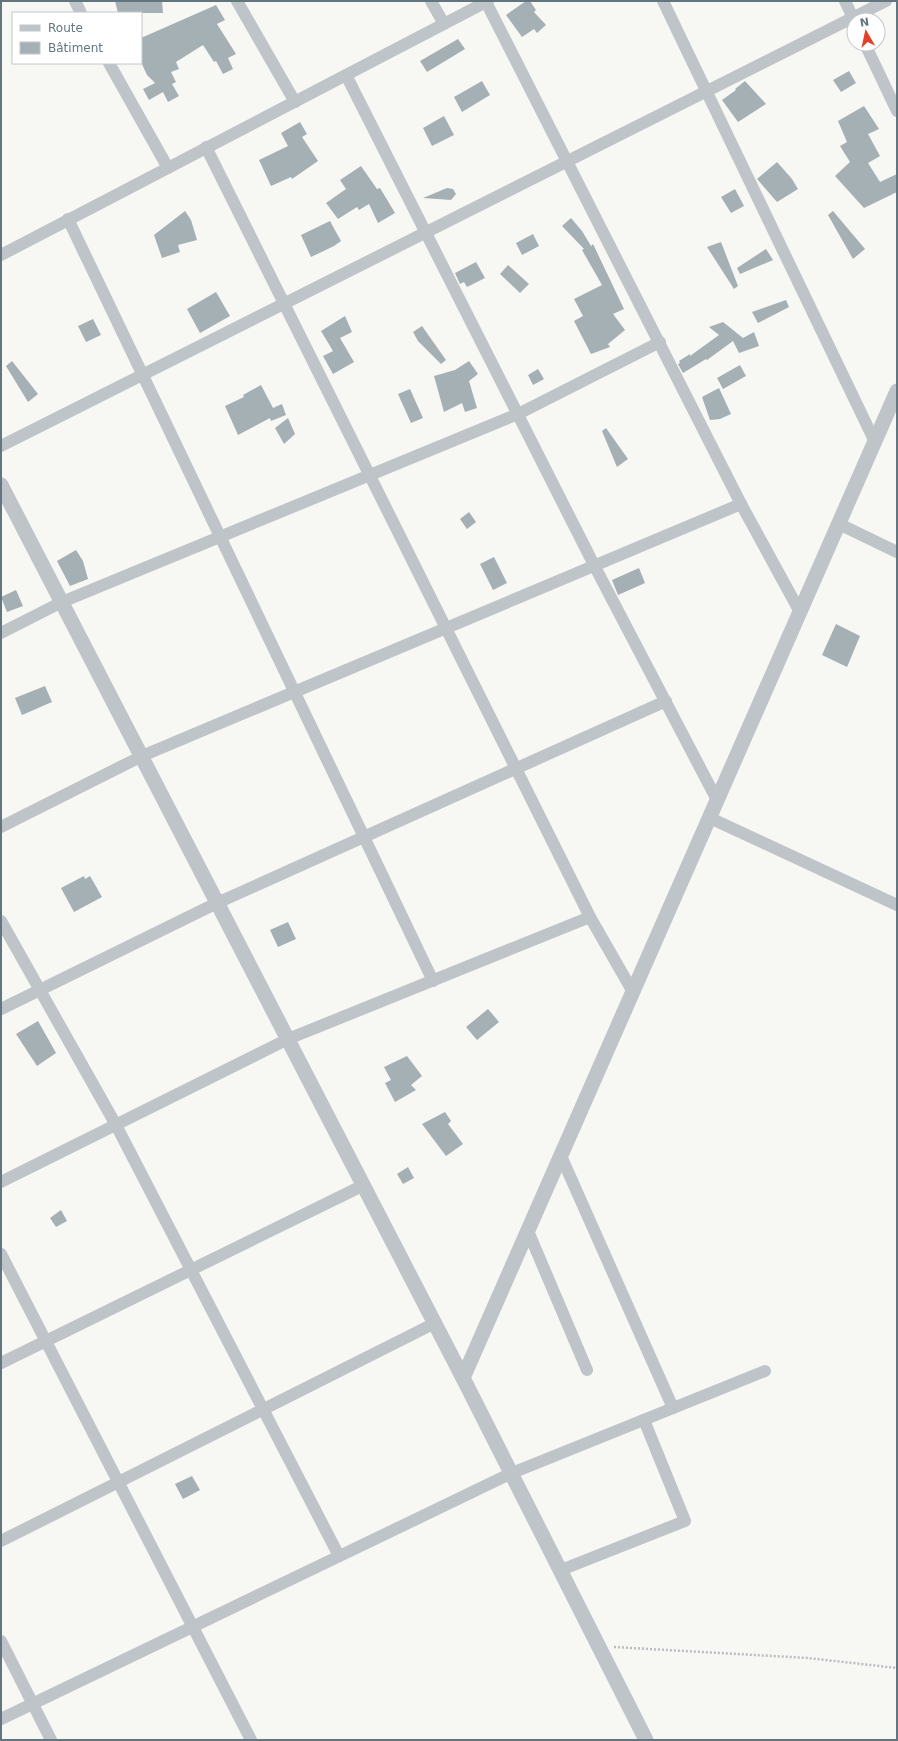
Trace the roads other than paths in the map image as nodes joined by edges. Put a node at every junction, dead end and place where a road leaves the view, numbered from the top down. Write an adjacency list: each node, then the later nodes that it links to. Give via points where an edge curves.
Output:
1 (75, 1): 8 (street)
2 (237, 1): 17 (street)
3 (431, 1): 12 (street)
4 (487, 1): 12 (street); 20 (street)
5 (663, 1): 16 (street)
6 (845, 1): 9 (street)
7 (886, 1): 10 (street)
8 (80, 12)
9 (850, 12)
10 (866, 12)
11 (846, 22): 16 (street)
12 (444, 24): 15 (street)
13 (869, 52): 18 (street)
14 (110, 64): 21 (street)
15 (346, 75): 17 (street); 23 (street)
16 (706, 92): 20 (street); 30 (street)
17 (295, 102): 19 (street)
18 (897, 111)
19 (206, 147): 21 (street); 25 (street)
20 (568, 161): 23 (street); 26 (street)
21 (168, 168): 22 (street)
22 (68, 219): 24 (street); 27 (street)
23 (425, 233): 25 (street); 29 (street)
24 (1, 254)
25 (284, 304): 27 (street); 32 (street)
26 (660, 342): 29 (street); 34 (street)
27 (143, 375): 31 (street); 36 (street)
28 (897, 391): 30 (street)
29 (518, 414): 32 (street); 38 (street)
30 (875, 442): 35 (street)
31 (1, 446)
32 (370, 475): 36 (street); 41 (street)
33 (1, 485): 39 (street)
34 (741, 504): 38 (street); 40 (street)
35 (838, 524): 37 (street); 40 (street)
36 (220, 537): 39 (street); 43 (street)
37 (897, 552)
38 (594, 565): 41 (street); 44 (street)
39 (62, 602): 42 (street); 45 (street)
40 (800, 612): 47 (street)
41 (446, 628): 43 (street); 46 (street)
42 (1, 633)
43 (294, 692): 45 (street); 50 (street)
44 (666, 701): 46 (street); 47 (street)
45 (142, 756): 49 (street); 51 (street)
46 (516, 768): 50 (street); 53 (street)
47 (717, 800): 48 (street)
48 (710, 818): 52 (street); 57 (street)
49 (1, 827)
50 (364, 837): 51 (street); 55 (street)
51 (218, 903): 56 (street); 59 (street)
52 (897, 905)
53 (590, 917): 55 (street); 57 (street)
54 (1, 921): 56 (street)
55 (433, 980): 59 (street)
56 (40, 990): 58 (street); 60 (street)
57 (633, 992): 61 (street)
58 (1, 1009)
59 (288, 1039): 60 (street); 63 (street)
60 (116, 1125): 62 (street); 66 (street)
61 (561, 1156): 64 (street); 73 (street)
62 (1, 1182)
63 (364, 1185): 66 (street); 67 (street)
64 (528, 1231): 70 (street); 72 (street)
65 (1, 1254): 68 (street)
66 (191, 1270): 68 (street); 74 (street)
67 (435, 1323): 72 (street); 74 (street)
68 (46, 1341): 69 (street); 77 (street)
69 (1, 1363)
70 (588, 1370)
71 (765, 1371): 73 (street)
72 (463, 1378): 76 (street)
73 (673, 1408): 75 (street)
74 (263, 1409): 77 (street); 79 (street)
75 (644, 1420): 76 (street); 80 (street, via 685,1521)
76 (512, 1473): 79 (street); 80 (street)
77 (118, 1482): 78 (street); 81 (street)
78 (1, 1541)
79 (339, 1556): 81 (street)
80 (560, 1570): 87 (street)
81 (193, 1626): 83 (street); 86 (street)
82 (1, 1641): 83 (street)
83 (33, 1703): 84 (street); 85 (street)
84 (1, 1719)
85 (51, 1740)
86 (251, 1740)
87 (646, 1740)

